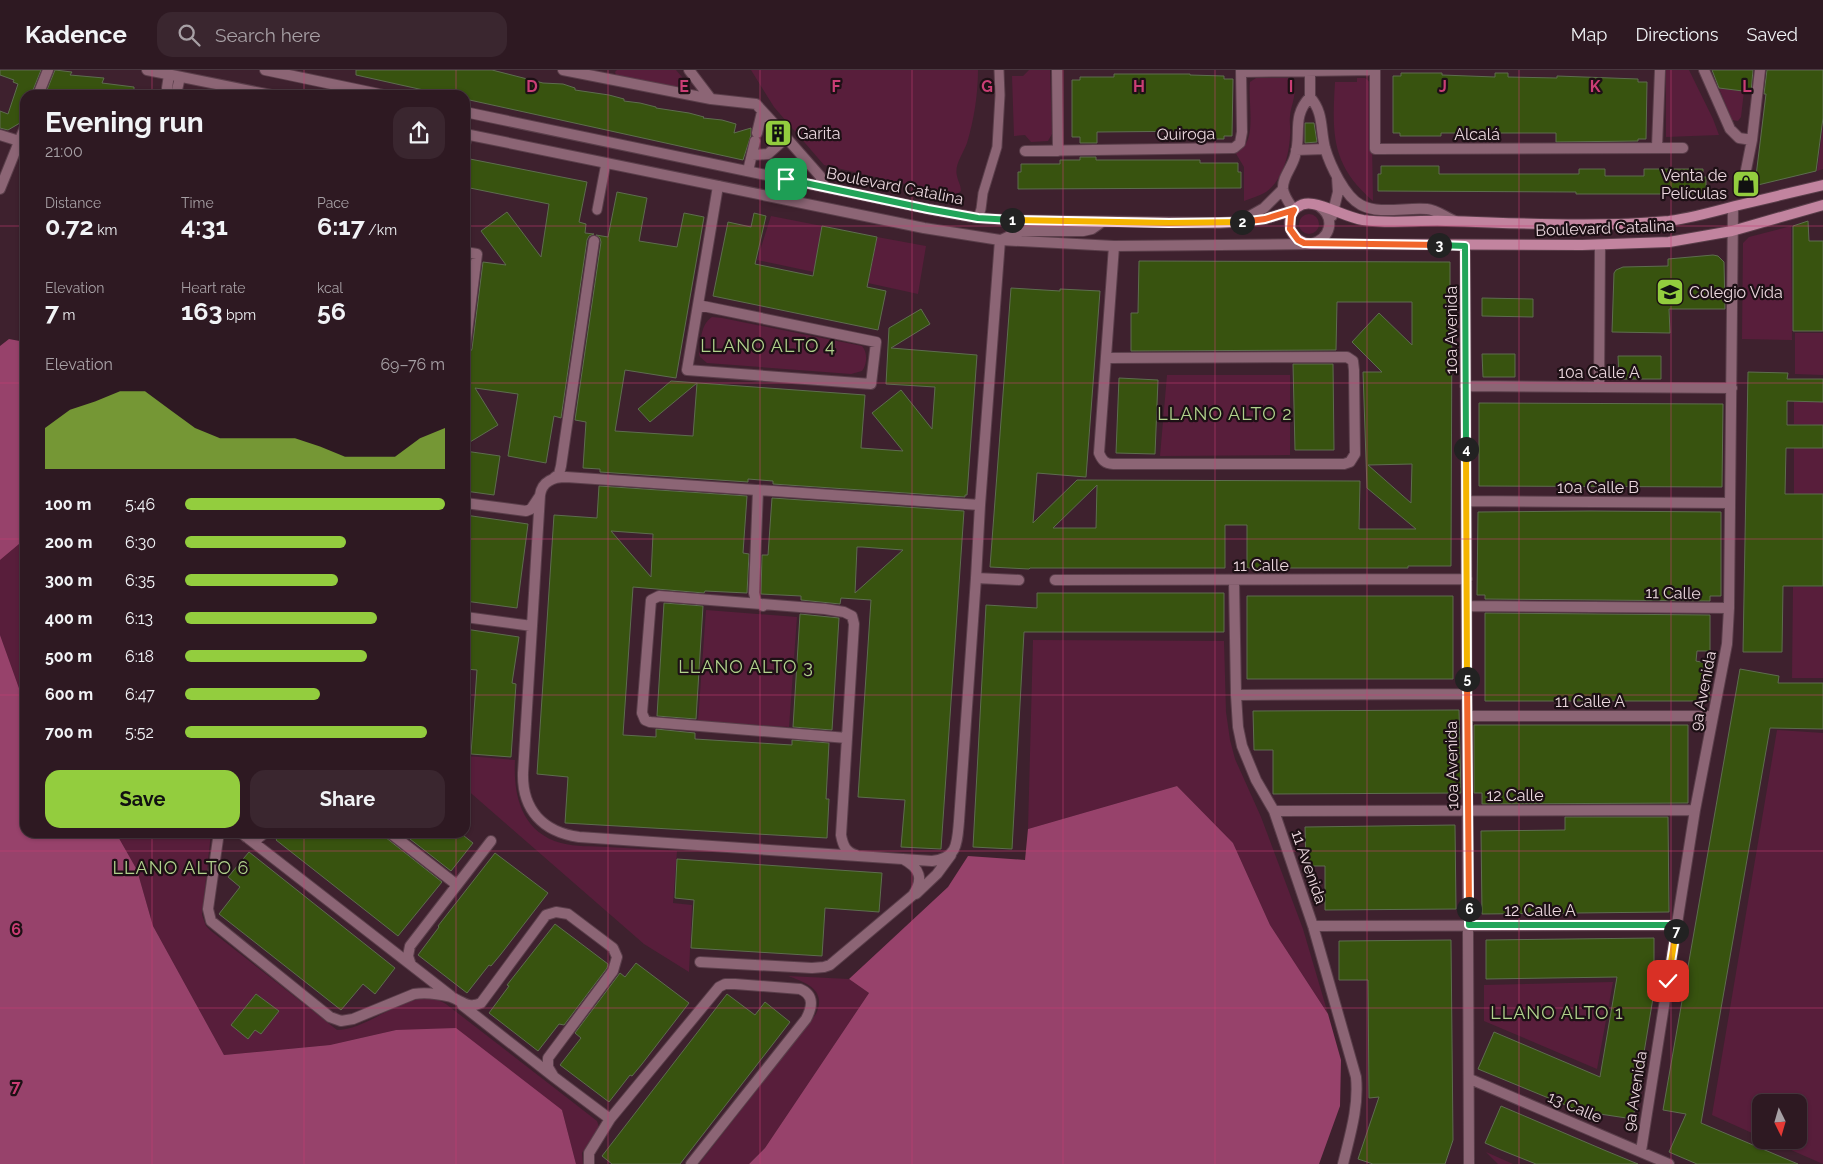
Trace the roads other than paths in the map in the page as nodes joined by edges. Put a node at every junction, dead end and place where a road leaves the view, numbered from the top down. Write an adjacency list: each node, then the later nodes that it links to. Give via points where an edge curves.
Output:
1 (48, 70): 19 (street)
2 (147, 70): 17 (street)
3 (265, 70): 21 (street)
4 (586, 70): 14 (street)
5 (689, 70): 23 (street)
6 (999, 70): 53 (lane, via 997,147)
7 (1057, 70): 36 (street)
8 (1310, 70): 9 (street, Alcalá); 16 (street, Quiroga); 22 (street)
9 (1344, 70): 10 (street, Alcalá)
10 (1375, 70): 31 (street, Alcalá, via 1375,149)
11 (1660, 70): 31 (street)
12 (1704, 70): 29 (street, via 1730,129 1739,138)
13 (1760, 70): 29 (street)
14 (570, 71): 23 (street)
15 (1242, 71): 16 (street, Quiroga); 36 (street, Quiroga, via 1242,132 1240,143 1234,148)
16 (1278, 71)
17 (169, 75): 18 (street); 18 (street, via 172,89)
18 (180, 77): 20 (street)
19 (40, 90)
20 (246, 90)
21 (360, 90)
22 (1310, 97): 33 (street, via 1320,113); 34 (street, via 1298,116)
23 (711, 99): 24 (street, via 756,104)
24 (762, 112): 26 (street); 37 (street)
25 (470, 113): 40 (street, Boulevard Catalina)
26 (782, 133): 37 (street, via 768,154); 44 (street, via 820,176)
27 (0, 135): 30 (street)
28 (470, 135): 38 (street)
29 (1752, 140): 39 (street)
30 (19, 141): 45 (street)
31 (1657, 147): 32 (street, Alcalá)
32 (1683, 148)
33 (1325, 149): 34 (street); 41 (street)
34 (1296, 150): 46 (street)
35 (1025, 151): 36 (street, Quiroga)
36 (1058, 151)
37 (752, 155): 40 (street)
38 (606, 163): 43 (street); 50 (lane)
39 (1746, 170)
40 (748, 171): 44 (street, Boulevard Catalina)
41 (1337, 176): 52 (street, via 1338,192); 54 (street, via 1357,203 1368,208 1427,209)
42 (1823, 185): 49 (main road, Boulevard Catalina)
43 (718, 186): 59 (street, via 924,228); 66 (street)
44 (824, 187): 53 (street, Boulevard Catalina)
45 (0, 189)
46 (1283, 189): 51 (street); 56 (street, via 1264,208)
47 (1823, 205): 58 (main road, Boulevard Catalina)
48 (1319, 206): 51 (main road, via 1312,203); 52 (main road, Boulevard Catalina); 57 (street, via 1328,215)
49 (1733, 207): 54 (main road, Boulevard Catalina, via 1669,220 1623,223); 58 (street, 9a Avenida)
50 (597, 210)
51 (1294, 210): 56 (street, Boulevard Catalina); 61 (main road, via 1290,229 1298,240)
52 (1333, 211): 54 (main road, Boulevard Catalina, via 1384,222); 57 (street)
53 (978, 218): 55 (street, Boulevard Catalina)
54 (1455, 221)
55 (1103, 222): 56 (street, Boulevard Catalina); 59 (street, via 1083,231 1021,231)
56 (1240, 222)
57 (1329, 227): 61 (street, via 1323,238)
58 (1732, 231): 62 (main road, Boulevard Catalina, via 1669,242); 71 (street, 9a Avenida)
59 (1000, 240): 63 (street); 78 (street)
60 (594, 241): 72 (street, via 561,466)
61 (1311, 244): 63 (street); 64 (main road, Boulevard Catalina)
62 (1600, 245): 64 (main road, Boulevard Catalina); 70 (street)
63 (1114, 246): 68 (street)
64 (1465, 246): 69 (street, 10a Avenida)
65 (470, 253): 67 (street, via 477,254)
66 (698, 305): 66 (street, via 687,370 871,384 876,342)
67 (470, 309)
68 (1108, 358): 68 (street, via 1099,453 1107,464 1344,464 1350,462 1355,454 1353,360)
69 (1465, 386): 70 (street, 10a Calle A); 75 (street, 10a Avenida)
70 (1599, 386): 71 (street, 10a Calle A)
71 (1732, 388): 76 (street, 9a Avenida)
72 (554, 478): 73 (street); 74 (street, via 543,486)
73 (758, 490): 78 (street); 84 (street, via 754,593 756,601)
74 (540, 495): 77 (street, via 526,511); 88 (street)
75 (1466, 501): 76 (street, 10a Calle B); 80 (street, 10a Avenida)
76 (1730, 503): 86 (street, 9a Avenida)
77 (470, 504)
78 (980, 505): 79 (street)
79 (976, 578): 81 (street); 101 (street, via 958,832)
80 (1467, 579): 83 (street, 11 Calle); 85 (street, 10a Avenida)
81 (1019, 580)
82 (1055, 580): 83 (street, 11 Calle)
83 (1234, 581): 90 (street, 11 Avenida)
84 (763, 606): 93 (street, via 836,610 852,616); 93 (street, via 659,596 651,600 642,713 645,720)
85 (1467, 606): 86 (street, 11 Calle); 89 (street, 10a Avenida)
86 (1729, 608): 92 (street, 9a Avenida, via 1727,644)
87 (470, 618): 88 (street)
88 (532, 626): 102 (street, via 523,787 532,809 549,828 579,837)
89 (1467, 694): 90 (street); 91 (street, 10a Avenida)
90 (1236, 695): 96 (street, 11 Avenida, via 1242,746)
91 (1467, 716): 92 (street, 11 Calle A); 94 (street, 10a Avenida)
92 (1713, 716): 95 (street, 9a Avenida)
93 (847, 738): 102 (street, via 842,841 850,853)
94 (1468, 810): 95 (street, 12 Calle); 96 (street, 12 Calle); 106 (street, 10a Avenida)
95 (1695, 810): 107 (street, 9a Avenida)
96 (1274, 811): 108 (street, 11 Avenida)
97 (218, 838): 111 (street, via 208,909 211,921 330,1017 341,1021 353,1019 414,994)
98 (248, 838): 110 (street)
99 (398, 838): 104 (street)
100 (491, 841): 104 (street)
101 (953, 852): 103 (street, via 940,860); 105 (street, via 937,874)
102 (862, 856): 103 (street)
103 (902, 859): 105 (street, via 914,865 918,873 918,885)
104 (457, 885): 110 (street, via 410,946 408,956)
105 (913, 895): 109 (street, via 833,963 824,967)
106 (1469, 925): 107 (street, 12 Calle A); 108 (street, 12 Calle A); 113 (street, 10a Avenida)
107 (1677, 925): 115 (street, 9a Avenida)
108 (1313, 926): 118 (street, 11 Avenida, via 1356,1077 1354,1119)
109 (700, 962)
110 (411, 965): 111 (street)
111 (454, 998): 112 (street); 112 (street, via 468,1005 481,1003 546,915 553,912 568,914 613,948 617,957 613,971 548,1058 548,1067)
112 (554, 1077): 114 (street)
113 (1470, 1079): 115 (street, 13 Calle); 119 (street, 10a Avenida)
114 (610, 1118): 116 (street, via 589,1153); 117 (street, via 719,987 735,984 806,991 812,1001 806,1019)
115 (1641, 1151): 120 (street, 13 Calle)
116 (589, 1164)
117 (691, 1164)
118 (1343, 1164)
119 (1471, 1164)
120 (1669, 1164)

